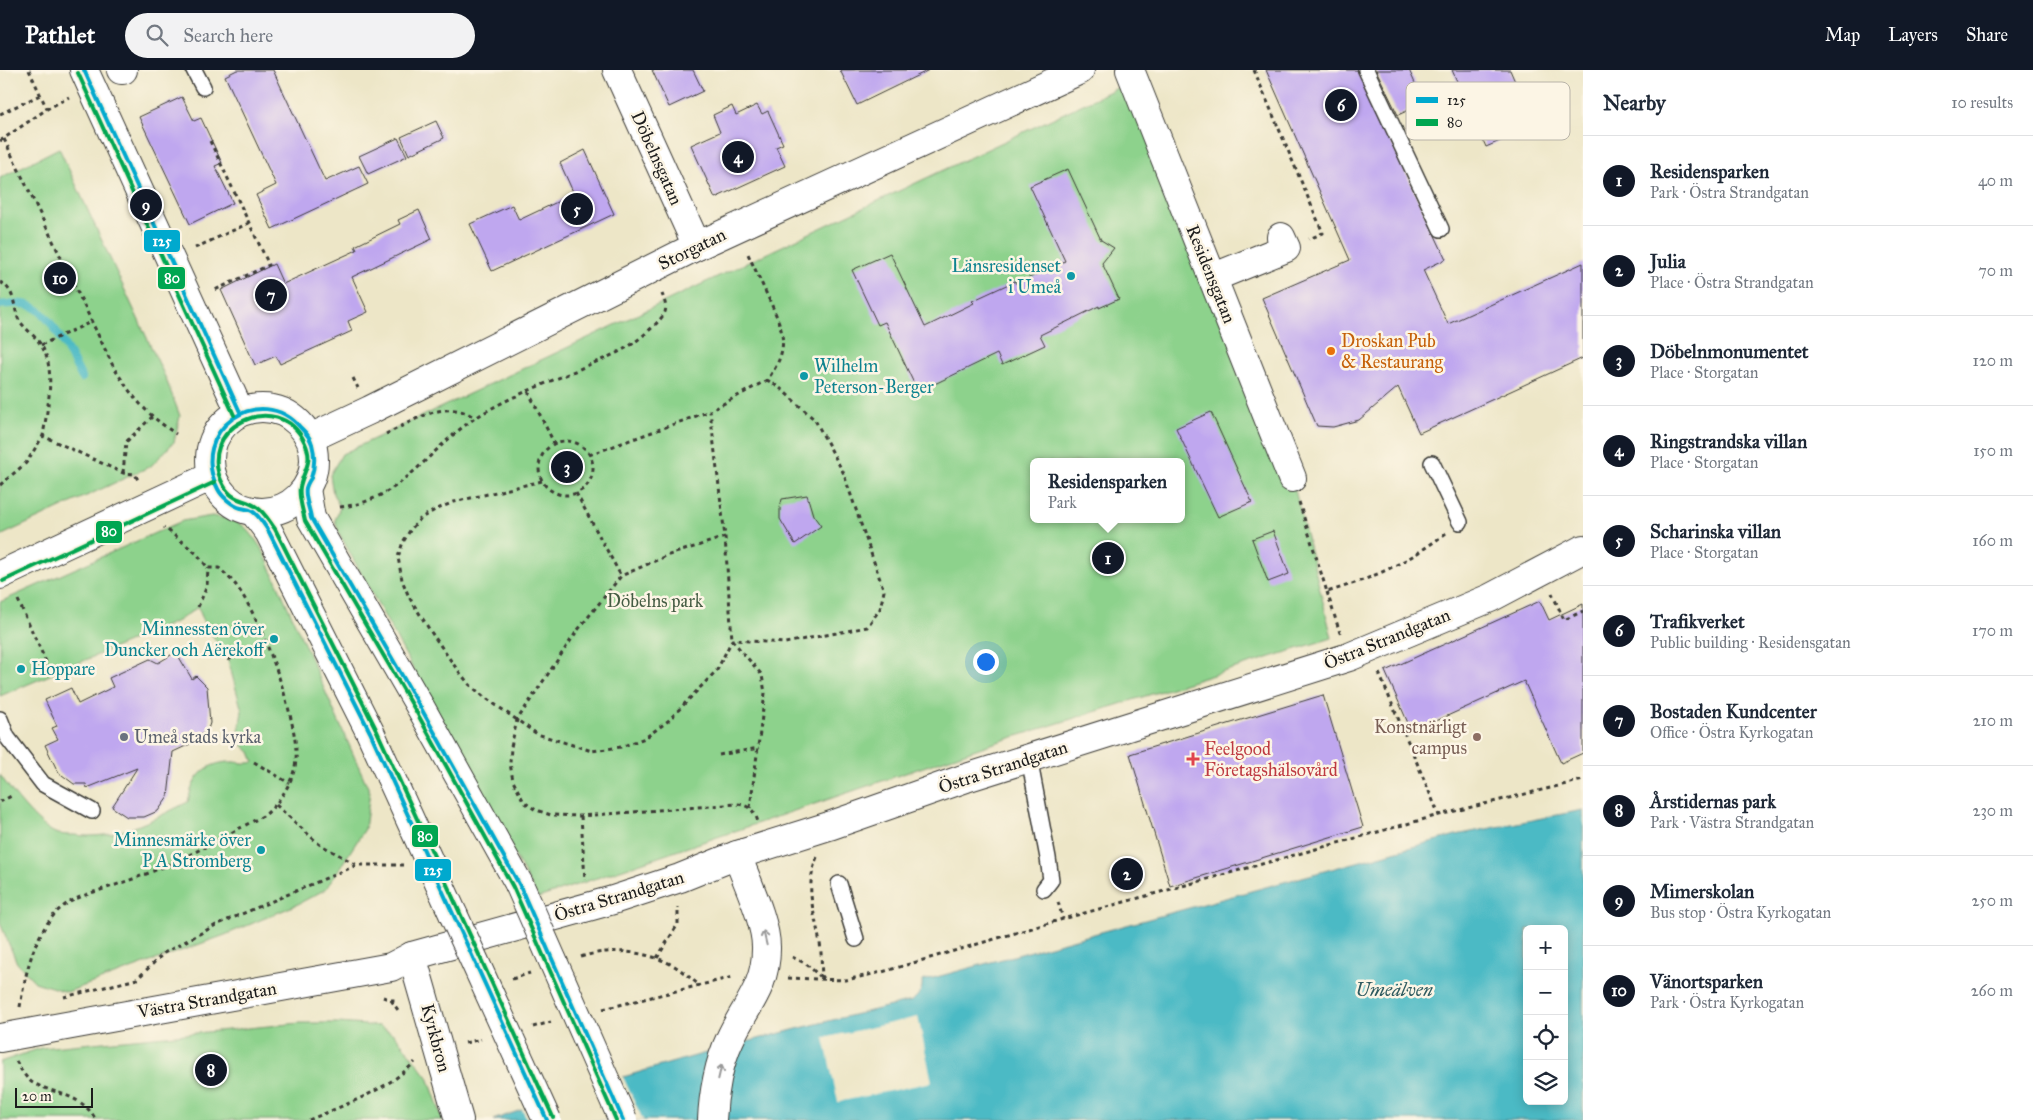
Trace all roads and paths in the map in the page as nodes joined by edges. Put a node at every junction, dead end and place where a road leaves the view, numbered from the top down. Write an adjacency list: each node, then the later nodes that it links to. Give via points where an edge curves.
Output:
1 (29, 70): 10 (path)
2 (84, 70): 28 (street)
3 (194, 70): 9 (lane)
4 (617, 70): 18 (street, Döbelnsgatan)
5 (1080, 70): 15 (street, Storgatan)
6 (1130, 70): 21 (street, Residensgatan)
7 (1254, 70): 17 (path, via 1323,233)
8 (1366, 70): 16 (lane)
9 (203, 87)
10 (40, 95): 11 (path); 12 (path, via 47,109)
11 (0, 114)
12 (2, 140): 24 (path)
13 (210, 141): 14 (path)
14 (249, 223): 19 (path); 23 (path, via 269,265)
15 (736, 228): 18 (street, Storgatan); 26 (path, via 781,325 781,353 777,366)
16 (1441, 229)
17 (1284, 243): 21 (street)
18 (697, 246): 20 (street, Storgatan)
19 (196, 248)
20 (649, 270): 27 (path, via 666,305 652,326 635,342 614,354); 35 (street, Storgatan)
21 (1212, 278): 41 (street, Residensgatan)
22 (0, 282): 25 (path, via 12,293 19,320)
23 (215, 290)
24 (91, 322): 25 (path); 30 (path, via 114,368)
25 (41, 345): 33 (path, via 48,366 49,385)
26 (766, 380): 29 (path); 59 (path, via 780,388 815,420 843,472 884,591 880,609 867,627 785,643)
27 (528, 391): 31 (path); 36 (path)
28 (240, 412): 35 (street, via 255,408 282,411 298,422); 40 (street, via 226,422 211,446)
29 (710, 412): 37 (path); 50 (path)
30 (152, 418): 32 (path); 39 (path, via 126,442)
31 (475, 418): 34 (path, via 466,412 444,409); 47 (path, via 389,491 355,506)
32 (176, 434)
33 (43, 436): 39 (path); 43 (path, via 26,463)
34 (382, 436)
35 (310, 438): 44 (street, via 315,461)
36 (554, 443): 37 (path, via 570,441); 42 (path, via 547,448 539,464)
37 (589, 455): 45 (path, via 592,473 584,488)
38 (1432, 463): 49 (lane)
39 (123, 472): 46 (path, via 135,474)
40 (212, 476): 46 (street); 48 (street, via 227,499)
41 (1292, 478): 49 (path, via 1328,592 1400,565)
42 (542, 481): 45 (path, via 560,494); 65 (path, via 454,502 435,510 411,529 398,557 409,597 456,668 470,684)
43 (0, 485)
44 (306, 489): 48 (street, via 285,507 267,512); 100 (street, bridge, via 311,518 519,884)
45 (576, 492): 54 (path)
46 (152, 504): 52 (path, via 164,526 197,554); 53 (street)
47 (340, 507)
48 (252, 511): 99 (street, bridge, via 269,532 370,732)
49 (1460, 522)
50 (725, 537): 54 (path, via 666,556); 59 (path)
51 (1583, 549): 68 (street, Östra Strandgatan, via 1490,598 1349,656)
52 (208, 568): 57 (path, via 207,586); 60 (path, via 219,568 235,583)
53 (0, 575)
54 (621, 576): 65 (path, via 577,630)
55 (1549, 586): 58 (path, via 1564,620)
56 (18, 600): 63 (path)
57 (198, 607)
58 (1583, 611)
59 (732, 640): 65 (path, via 717,670 668,721 645,738 621,747 592,751 537,734); 66 (path, via 762,675 765,693)
60 (265, 641): 61 (path); 71 (path, via 284,695 296,745 296,762)
61 (228, 660)
62 (1376, 665): 77 (path)
63 (52, 675)
64 (0, 719): 76 (lane, via 7,736 42,784)
65 (517, 720): 78 (path, via 510,763 519,795 544,813)
66 (759, 748): 67 (path); 75 (path)
67 (719, 756)
68 (1029, 758): 81 (street, Östra Strandgatan); 84 (lane, via 1051,880)
69 (254, 762): 71 (path)
70 (1583, 780): 77 (path)
71 (288, 783): 74 (path)
72 (14, 795): 73 (path)
73 (0, 802)
74 (276, 805): 90 (path, via 319,844 357,865 216,924 164,953 137,979); 92 (path, via 265,815 171,864 75,898 54,914 41,933 24,983)
75 (750, 808): 78 (path, via 737,804); 79 (path)
76 (92, 810)
77 (1439, 815): 88 (path, via 882,972 846,980)
78 (581, 816): 82 (path)
79 (760, 830)
80 (819, 852): 88 (path, via 810,878 810,896 820,940)
81 (737, 855): 86 (street, Östra Strandgatan, via 613,900); 87 (street, one-way to 81, via 760,919)
82 (585, 883)
83 (839, 884): 85 (lane)
84 (1044, 889)
85 (856, 939)
86 (412, 956): 94 (street, Västra Strandgatan, via 391,967); 98 (street, Kyrkbron)
87 (764, 968): 88 (path, via 787,978); 88 (path, via 805,963); 89 (path); 101 (street, one-way to 87, via 720,1068 729,1040)
88 (822, 978)
89 (698, 985)
90 (56, 999)
91 (29, 1006): 92 (path)
92 (20, 1008): 93 (path)
93 (14, 1010)
94 (6, 1048): 96 (path, via 31,1082 81,1102)
95 (418, 1057): 97 (path, via 394,1080 371,1094)
96 (96, 1120)
97 (309, 1120)
98 (459, 1120)
99 (547, 1120)
100 (623, 1120)
101 (712, 1120)

